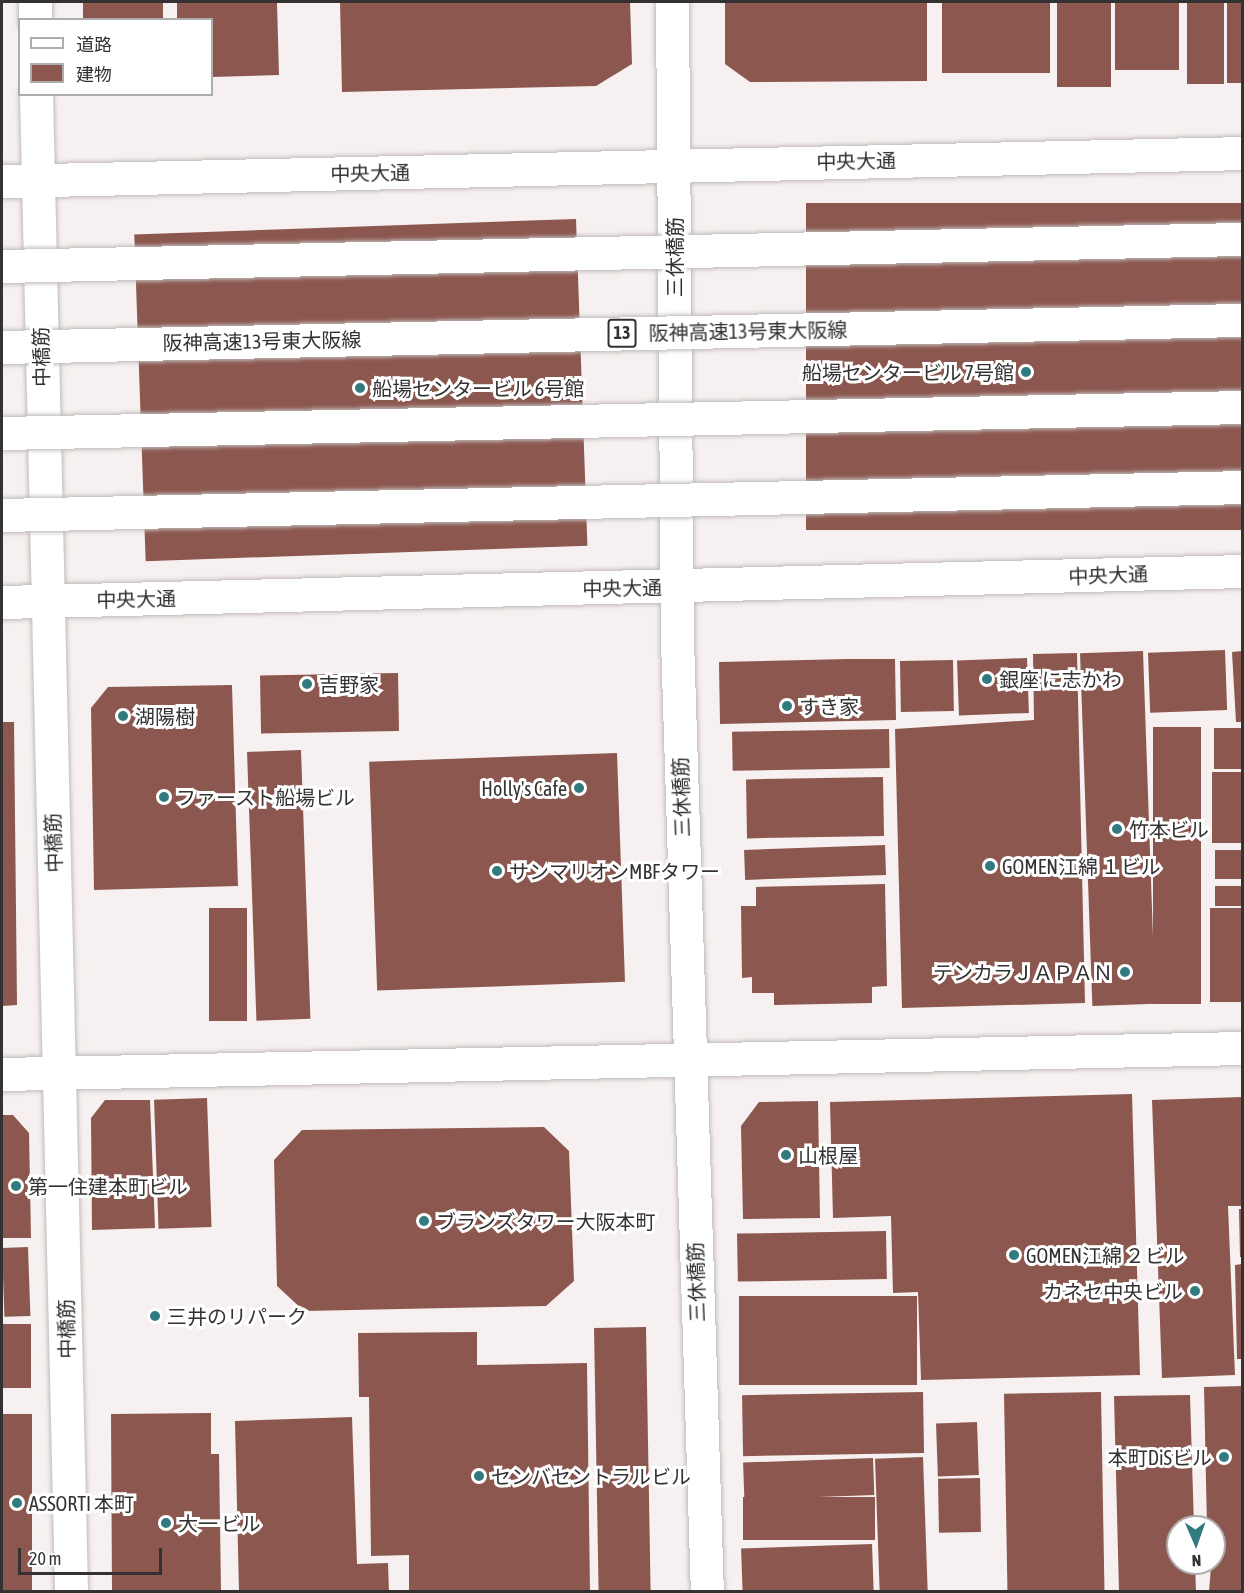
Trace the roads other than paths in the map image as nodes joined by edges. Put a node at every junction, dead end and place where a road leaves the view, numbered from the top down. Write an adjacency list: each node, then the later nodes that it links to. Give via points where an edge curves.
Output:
1 (35, 2): 3 (main road)
2 (672, 2): 6 (main road, 三休橋筋)
3 (35, 18)
4 (36, 96): 7 (main road, 中橋筋)
5 (1242, 153): 6 (main road, 中央大通)
6 (673, 166): 7 (main road, 中央大通); 18 (main road, 三休橋筋)
7 (38, 181): 8 (main road, 中央大通); 19 (main road, 中橋筋)
8 (2, 182)
9 (1242, 239): 10 (main road, bridge)
10 (2, 266)
11 (1242, 320): 12 (main road, 阪神高速13号東大阪線 / 13, bridge)
12 (2, 347)
13 (1242, 407): 14 (main road, bridge)
14 (2, 434)
15 (1242, 487): 16 (main road, bridge)
16 (2, 515)
17 (1242, 571): 18 (main road, 中央大通)
18 (676, 587): 19 (main road, 中央大通); 22 (main road, 三休橋筋)
19 (45, 601): 20 (main road, 中央大通); 23 (main road, 中橋筋)
20 (2, 602)
21 (1242, 1048): 22 (main road)
22 (688, 1060): 23 (main road); 26 (main road, 三休橋筋)
23 (60, 1073): 24 (main road); 25 (main road, 中橋筋)
24 (2, 1074)
25 (71, 1592)
26 (707, 1592)

